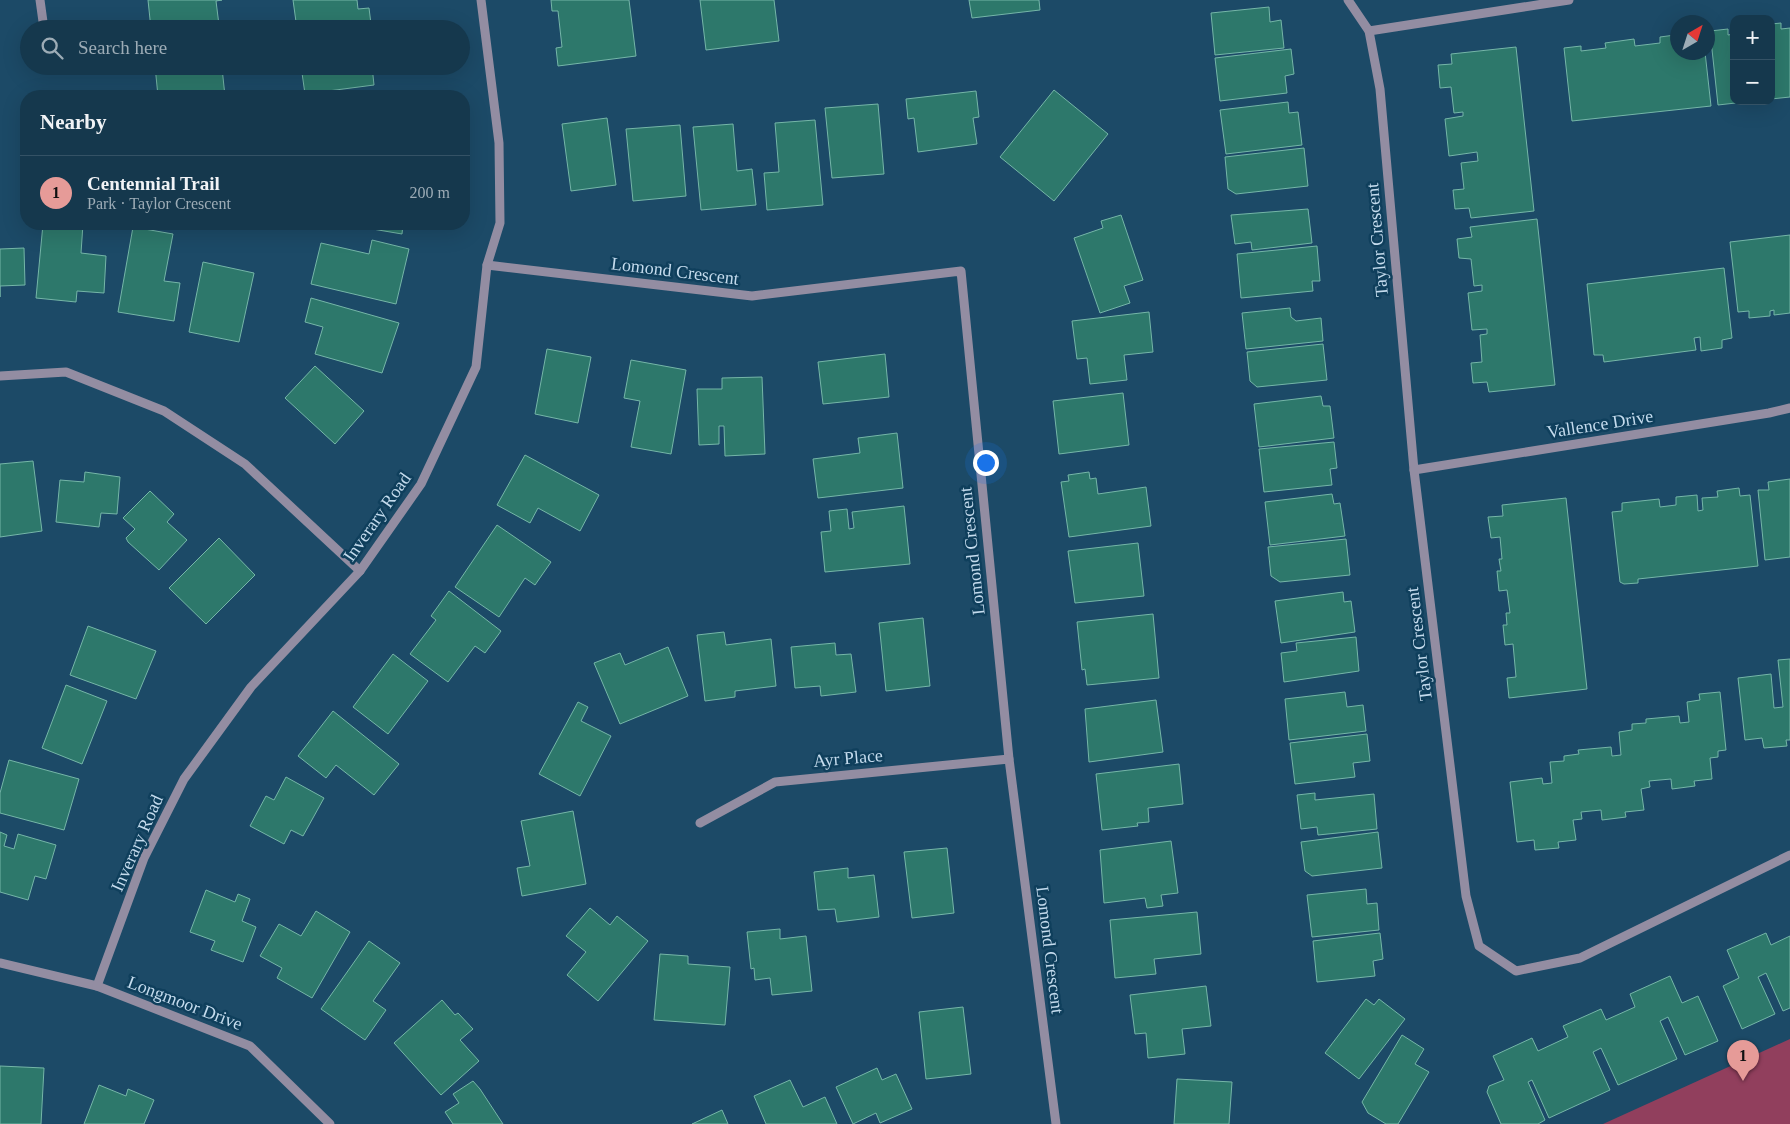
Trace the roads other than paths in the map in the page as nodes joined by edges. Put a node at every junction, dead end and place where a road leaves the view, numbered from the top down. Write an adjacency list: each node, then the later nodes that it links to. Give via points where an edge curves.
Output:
1 (40, 0): 5 (street)
2 (481, 0): 7 (street, Inverary Road, via 499,143 500,223)
3 (1348, 0): 6 (street, Taylor Crescent)
4 (1569, 0): 6 (street)
5 (43, 20)
6 (1369, 31): 10 (street, Taylor Crescent, via 1380,89)
7 (487, 264): 11 (street, Inverary Road, via 476,367 421,484); 12 (street, Lomond Crescent, via 752,296 961,271)
8 (0, 376): 11 (street, via 66,372 164,411 245,464)
9 (1790, 408): 10 (street, Vallence Drive)
10 (1414, 470): 14 (street, Taylor Crescent, via 1466,896 1479,946 1516,971 1580,958)
11 (360, 571): 16 (street, Inverary Road, via 251,687 184,779 144,858)
12 (1009, 760): 13 (street, Ayr Place, via 775,782); 18 (street, Lomond Crescent)
13 (700, 823)
14 (1790, 855)
15 (0, 963): 16 (street, Longmoor Drive)
16 (97, 986): 17 (street, Longmoor Drive, via 250,1046)
17 (330, 1124)
18 (1056, 1124)

